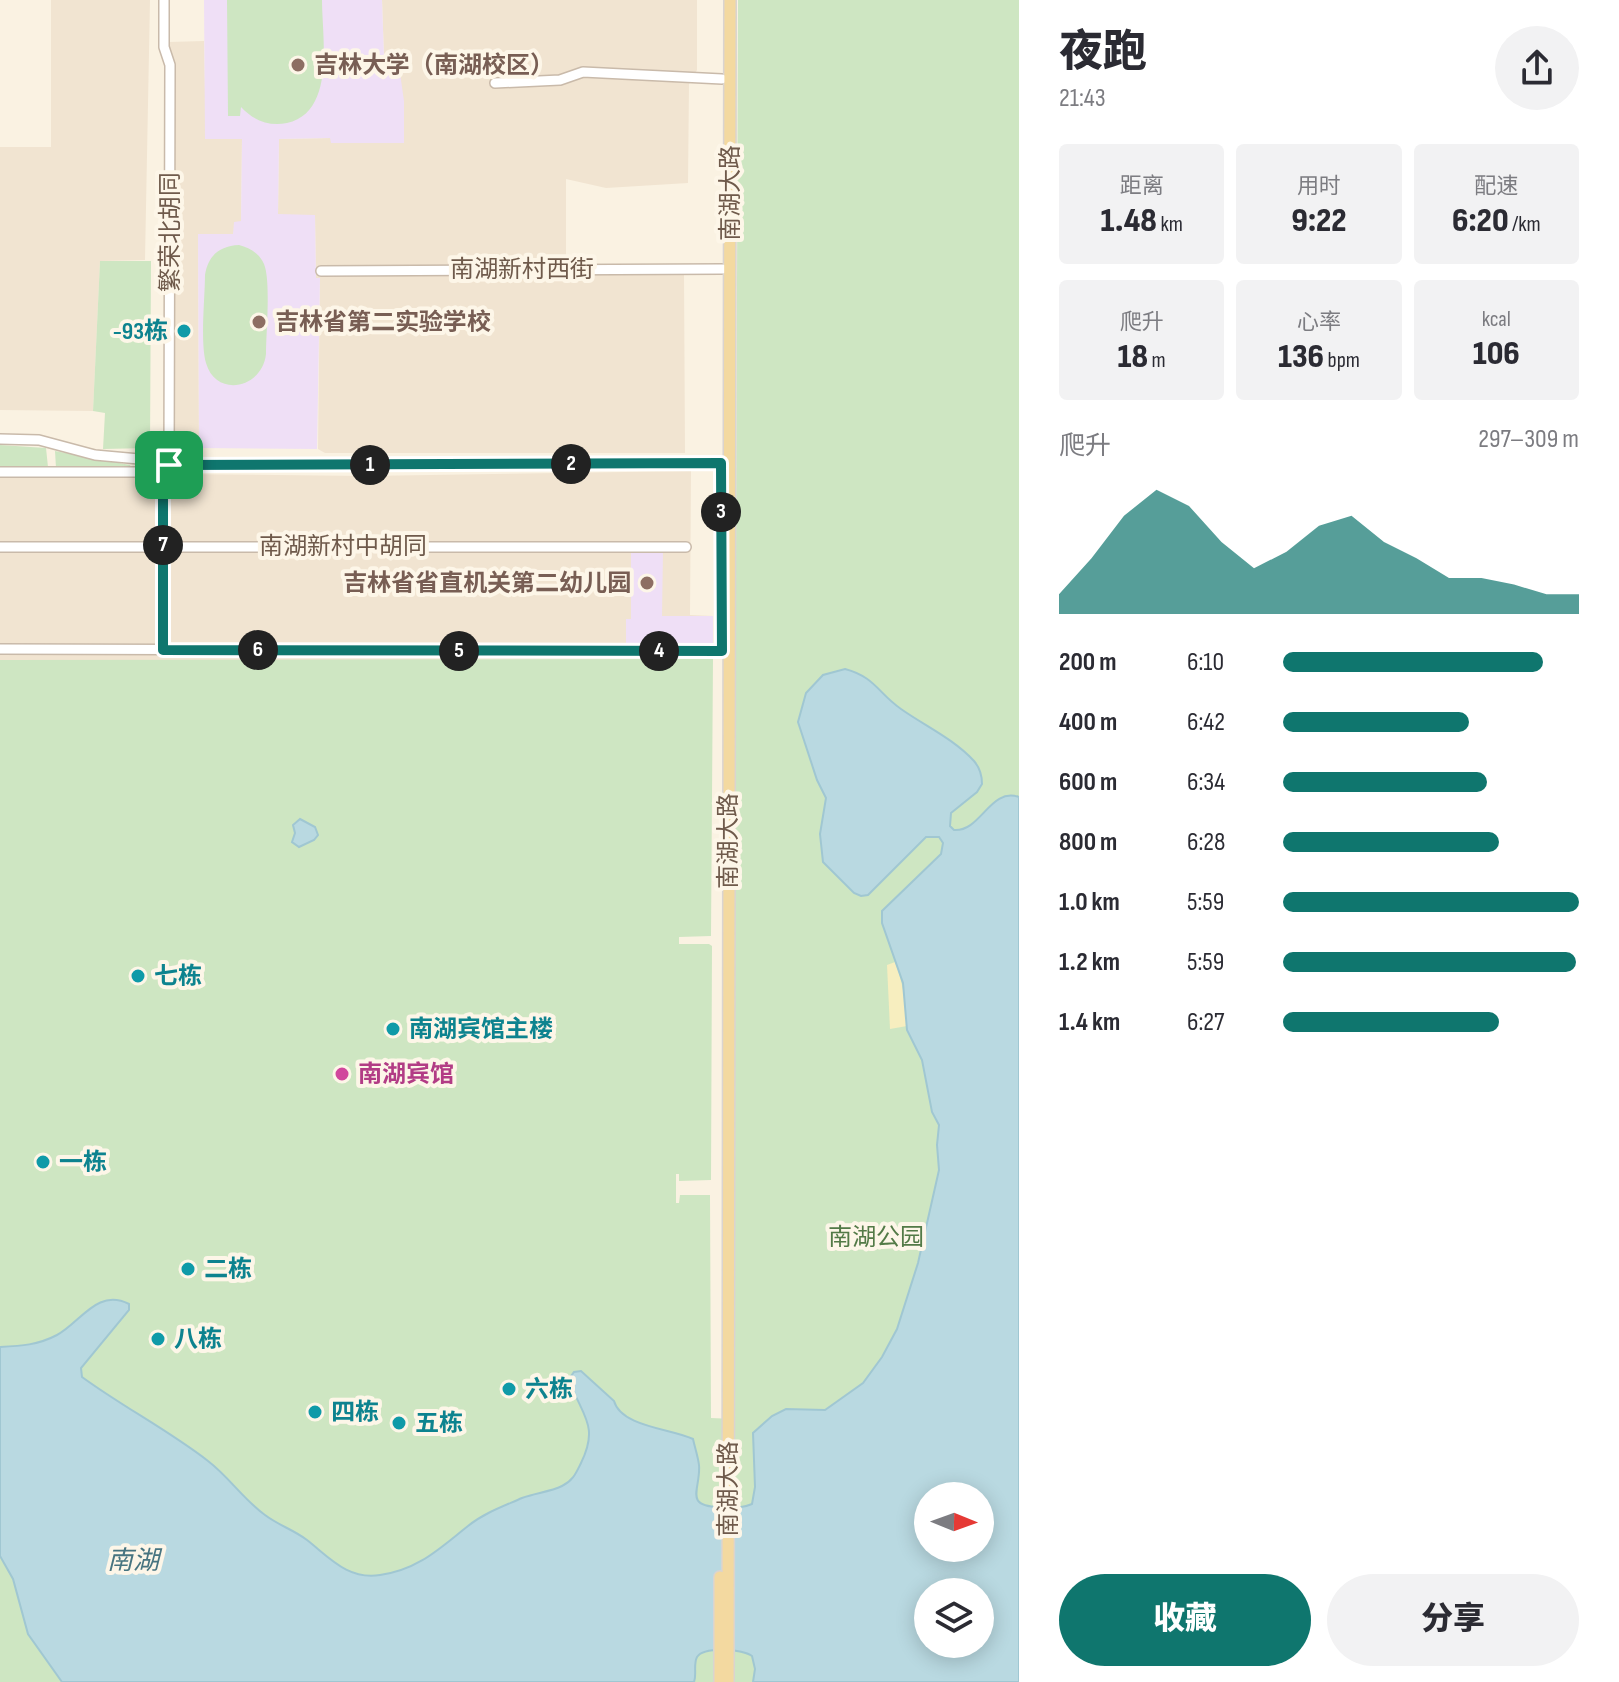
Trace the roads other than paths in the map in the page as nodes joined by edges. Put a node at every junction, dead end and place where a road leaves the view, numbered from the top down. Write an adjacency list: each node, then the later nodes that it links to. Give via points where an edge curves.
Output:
1 (164, 0): 10 (street, 繁荣北胡同, via 164,47 170,65)
2 (722, 0): 4 (main road, 南湖大路)
3 (730, 0): 9 (main road, 南湖大路)
4 (722, 79): 5 (street, via 583,72 560,80); 6 (main road, 南湖大路)
5 (495, 83)
6 (722, 269): 7 (street, 南湖新村西街); 9 (main road, 南湖大路)
7 (321, 271)
8 (0, 439): 10 (street, via 39,440 95,455)
9 (725, 463): 10 (street); 17 (main road, 南湖大路); 18 (main road, 南湖大路)
10 (169, 465): 11 (street, via 153,472); 14 (street, 繁荣北胡同, via 163,475)
11 (0, 472)
12 (0, 547): 14 (street, 南湖新村中胡同)
13 (686, 547): 14 (street, 南湖新村中胡同)
14 (163, 548): 16 (street, 繁荣北胡同)
15 (0, 649): 16 (street)
16 (163, 650): 17 (street)
17 (722, 651): 18 (main road, 南湖大路)
18 (724, 1498): 19 (main road, 南湖大路)
19 (724, 1666): 20 (main road, 南湖大路); 21 (main road, 南湖大路)
20 (720, 1682)
21 (728, 1682)

